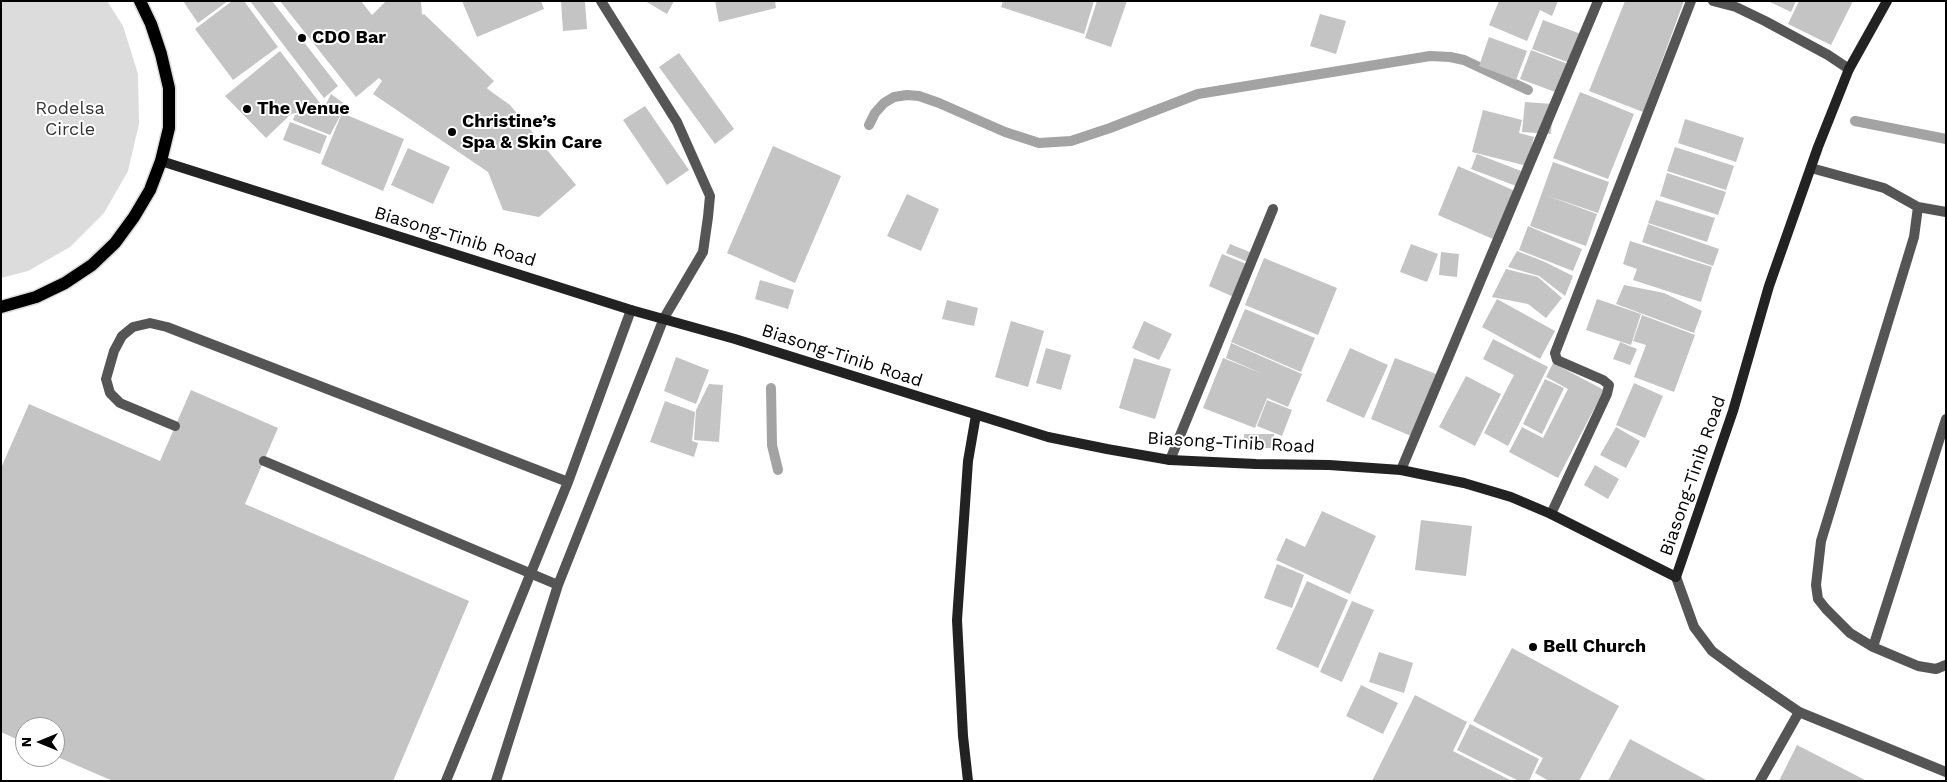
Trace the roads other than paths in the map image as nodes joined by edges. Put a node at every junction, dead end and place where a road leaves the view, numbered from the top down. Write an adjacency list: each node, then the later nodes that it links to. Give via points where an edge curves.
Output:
1 (140, 1): 8 (main road, via 162,54 169,88 169,128)
2 (601, 1): 15 (street, via 677,122 710,196 703,252)
3 (1598, 1): 21 (street)
4 (1691, 1): 23 (street, via 1555,353 1557,360 1603,380 1609,386)
5 (1713, 1): 7 (street, via 1736,7 1765,21)
6 (1887, 1): 7 (street, Biasong-Tinib Road)
7 (1849, 69): 9 (street, Biasong-Tinib Road)
8 (162, 160): 13 (main road, via 134,217 115,243 92,265 36,297); 14 (street, Biasong-Tinib Road)
9 (1811, 168): 10 (street, via 1884,188); 25 (street, Biasong-Tinib Road, via 1768,286 1733,411)
10 (1918, 207): 12 (street); 27 (street, via 1914,237 1821,541 1816,585 1818,599 1826,609 1850,633)
11 (1273, 209): 19 (street)
12 (1946, 212)
13 (1, 307)
14 (631, 310): 15 (street, Biasong-Tinib Road); 22 (street)
15 (664, 318): 16 (street, Biasong-Tinib Road); 26 (street)
16 (976, 415): 19 (street, Biasong-Tinib Road, via 1048,437); 33 (street, via 968,461 957,620)
17 (1946, 419): 27 (street)
18 (175, 426): 22 (street, via 120,403 110,393 106,379 114,351 122,336 133,327 150,323 167,327)
19 (1170, 460): 21 (street, Biasong-Tinib Road, via 1329,464)
20 (264, 461): 24 (street)
21 (1401, 470): 23 (street, Biasong-Tinib Road, via 1483,488)
22 (568, 482): 24 (street)
23 (1550, 514): 25 (street, Biasong-Tinib Road)
24 (531, 574): 26 (street); 31 (street)
25 (1676, 577): 29 (street, via 1694,627 1712,651)
26 (558, 585): 32 (street)
27 (1873, 647): 28 (street, via 1918,666 1936,670)
28 (1946, 665)
29 (1799, 712): 30 (street); 34 (street)
30 (1946, 772)
31 (446, 781)
32 (496, 781)
33 (968, 781)
34 (1760, 781)

